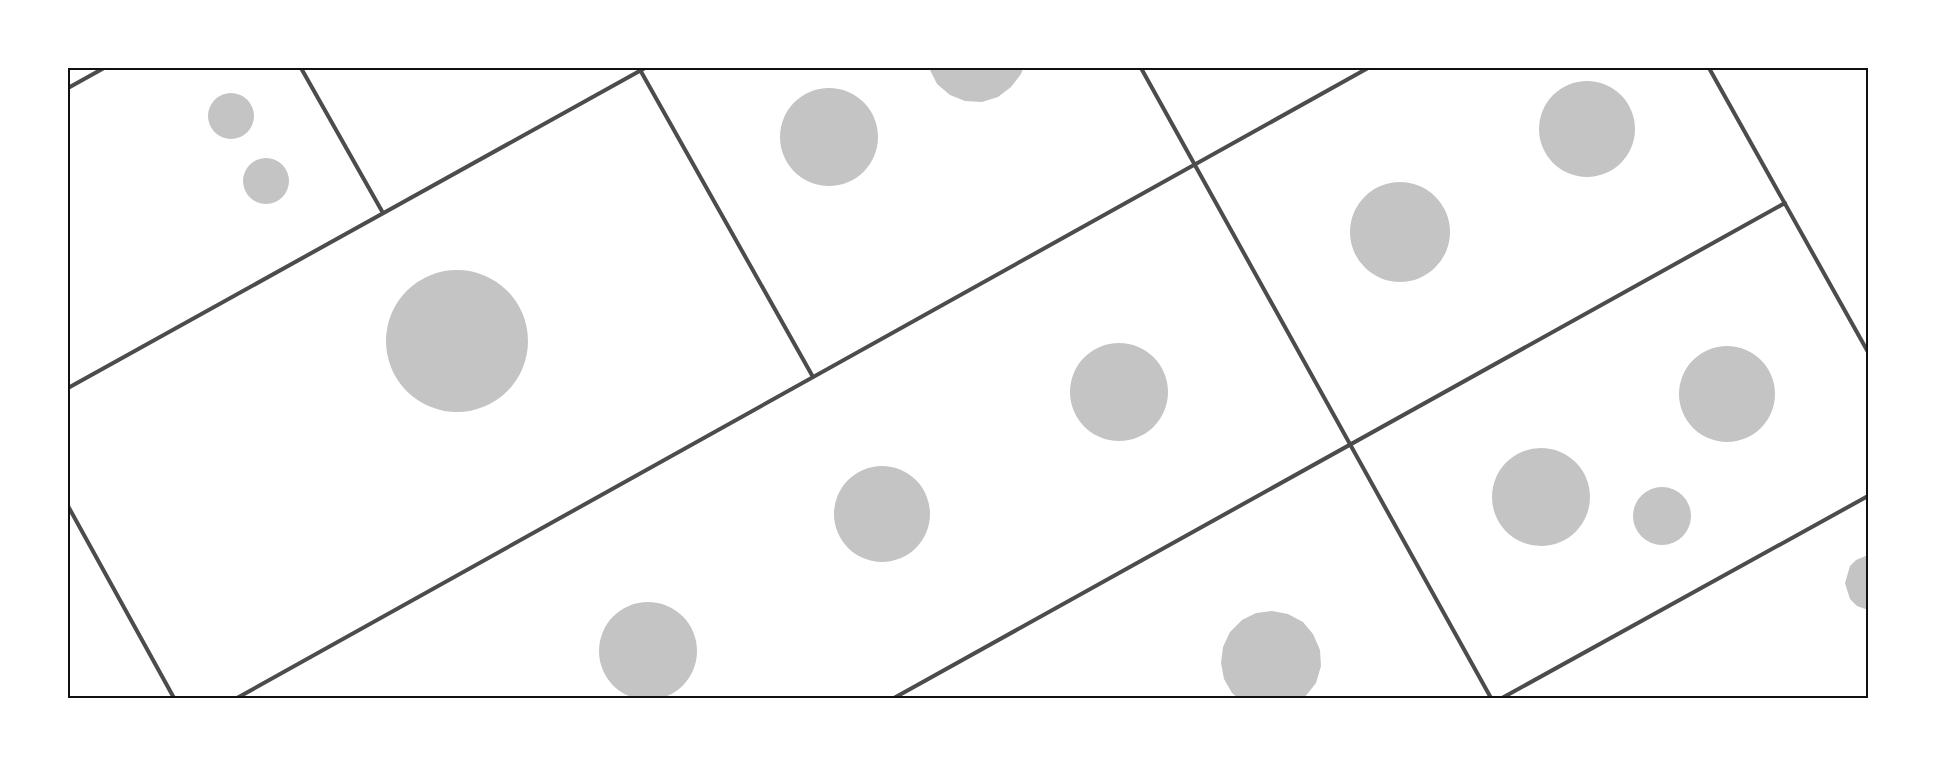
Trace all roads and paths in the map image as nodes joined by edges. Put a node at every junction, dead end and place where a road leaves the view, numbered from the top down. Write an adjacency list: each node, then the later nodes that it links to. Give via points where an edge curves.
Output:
1 (104, 68): 7 (lane)
2 (301, 68): 10 (lane)
3 (642, 68): 10 (lane); 12 (lane)
4 (1141, 68): 8 (lane)
5 (1368, 68): 8 (lane)
6 (1709, 68): 9 (lane)
7 (68, 88)
8 (1195, 164): 12 (lane); 14 (lane)
9 (1785, 203): 11 (lane); 14 (lane)
10 (382, 213): 13 (lane)
11 (1869, 352)
12 (813, 377): 18 (lane)
13 (68, 388)
14 (1350, 445): 19 (lane); 20 (lane)
15 (1869, 496): 21 (lane)
16 (68, 506): 17 (lane)
17 (174, 699)
18 (237, 699)
19 (894, 699)
20 (1491, 699)
21 (1502, 699)

